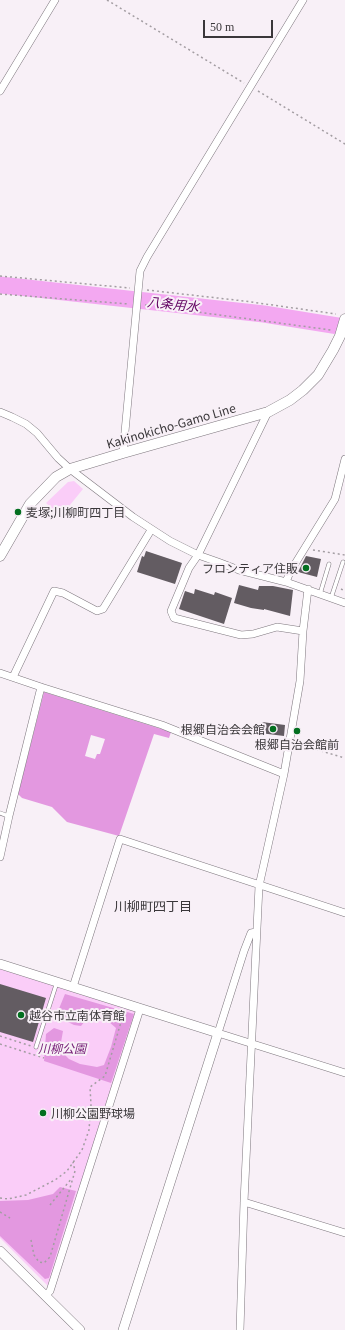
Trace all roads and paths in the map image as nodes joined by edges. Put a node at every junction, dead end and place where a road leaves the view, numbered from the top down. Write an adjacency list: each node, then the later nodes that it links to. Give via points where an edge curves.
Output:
1 (55, 0): 5 (street)
2 (107, 0): 4 (path)
3 (303, 0): 4 (street)
4 (250, 87): 6 (path); 8 (street, via 147,257 140,271)
5 (0, 91)
6 (345, 144)
7 (0, 276): 8 (path)
8 (138, 290): 10 (street); 11 (path, via 244,301)
9 (0, 294): 10 (path)
10 (136, 304): 12 (path); 15 (street)
11 (341, 317): 12 (main road, Kakinokicho-Gamo Line)
12 (342, 335): 14 (main road, Kakinokicho-Gamo Line, via 318,375 290,400)
13 (0, 412): 17 (street, via 26,424)
14 (268, 412): 15 (main road, Kakinokicho-Gamo Line); 20 (street)
15 (123, 453): 17 (main road, Kakinokicho-Gamo Line)
16 (345, 459): 25 (street, via 335,499)
17 (70, 469): 18 (street); 22 (main road, Kakinokicho-Gamo Line, via 56,478 30,504)
18 (151, 530): 20 (street); 34 (street, via 102,609 98,611 54,591)
19 (312, 550): 21 (path)
20 (198, 555): 25 (street, via 239,570); 32 (street, via 189,568 171,611 174,618 241,635 277,627)
21 (345, 555)
22 (0, 556)
23 (343, 562): 30 (lane)
24 (329, 564): 29 (lane)
25 (286, 582): 27 (street)
26 (343, 584): 28 (path, via 341,590)
27 (308, 589): 29 (street); 32 (street)
28 (345, 591)
29 (320, 594): 30 (street)
30 (331, 598): 31 (street)
31 (345, 603)
32 (303, 631): 36 (street, via 300,681)
33 (0, 673): 34 (street)
34 (13, 677): 35 (street)
35 (41, 687): 38 (street, via 162,724); 40 (street)
36 (290, 742): 37 (path); 38 (street)
37 (345, 758)
38 (284, 774): 42 (street)
39 (0, 813): 40 (lane)
40 (9, 816): 41 (street)
41 (0, 857)
42 (259, 886): 43 (street); 44 (street); 47 (street, via 120,839)
43 (345, 913)
44 (256, 932): 50 (street, via 251,933 244,951); 52 (street)
45 (0, 964): 46 (street)
46 (57, 982): 47 (street); 54 (lane)
47 (73, 987): 48 (street)
48 (126, 1004): 49 (street); 57 (path, via 105,1076 90,1087 89,1130 82,1150)
49 (140, 1009): 50 (street); 67 (street, via 50,1291)
50 (218, 1033): 52 (street); 69 (street)
51 (0, 1036): 54 (path)
52 (252, 1043): 56 (street); 60 (street)
53 (0, 1044): 55 (path)
54 (36, 1047)
55 (44, 1058)
56 (345, 1073)
57 (73, 1162): 58 (path); 59 (path, via 67,1171 55,1180 26,1196)
58 (73, 1176): 61 (path); 65 (path, via 50,1257 44,1263 39,1262 34,1255)
59 (0, 1198)
60 (244, 1202): 64 (street); 70 (street)
61 (50, 1206)
62 (0, 1212): 63 (path)
63 (10, 1218)
64 (345, 1234)
65 (31, 1240)
66 (0, 1251): 67 (street)
67 (46, 1295): 68 (street)
68 (80, 1330)
69 (123, 1330)
70 (240, 1330)

